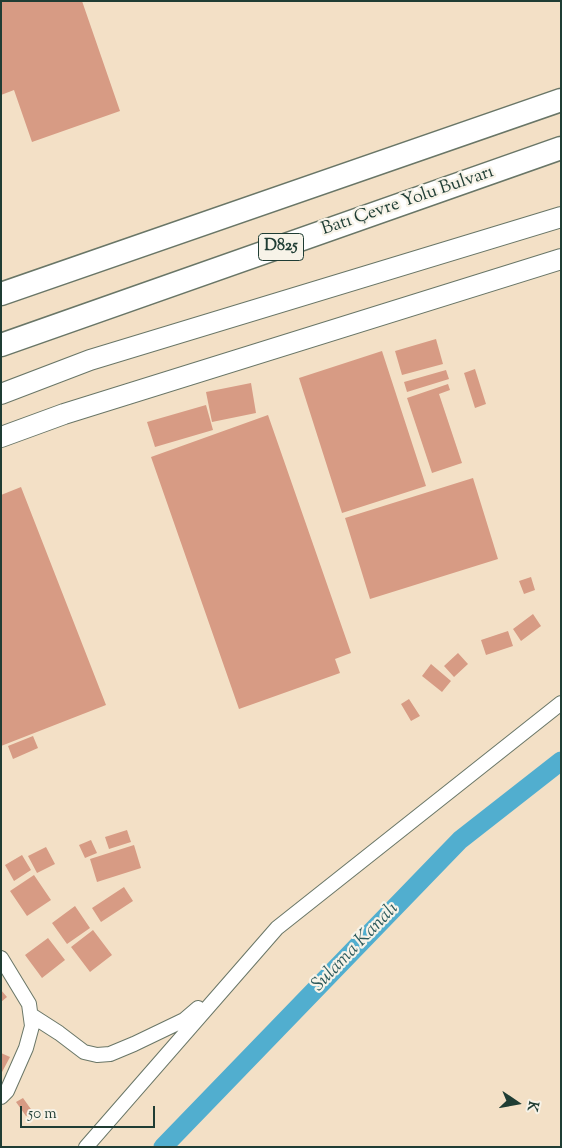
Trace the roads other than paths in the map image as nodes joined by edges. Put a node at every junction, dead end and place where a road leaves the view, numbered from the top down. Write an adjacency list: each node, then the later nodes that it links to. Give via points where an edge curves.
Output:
1 (561, 100): 5 (highway)
2 (561, 148): 6 (highway, Batı Çevre Yolu Bulvarı / D825)
3 (561, 217): 7 (main road, via 90,360)
4 (561, 259): 8 (main road)
5 (1, 294)
6 (1, 345)
7 (1, 394)
8 (1, 436)
9 (561, 703): 11 (street, via 277,928)
10 (1, 958): 12 (street, via 28,1004)
11 (235, 977): 12 (street, via 184,1020 110,1054 84,1052); 14 (street)
12 (30, 1015): 13 (street, via 32,1026 26,1048)
13 (1, 1097)
14 (86, 1147)

